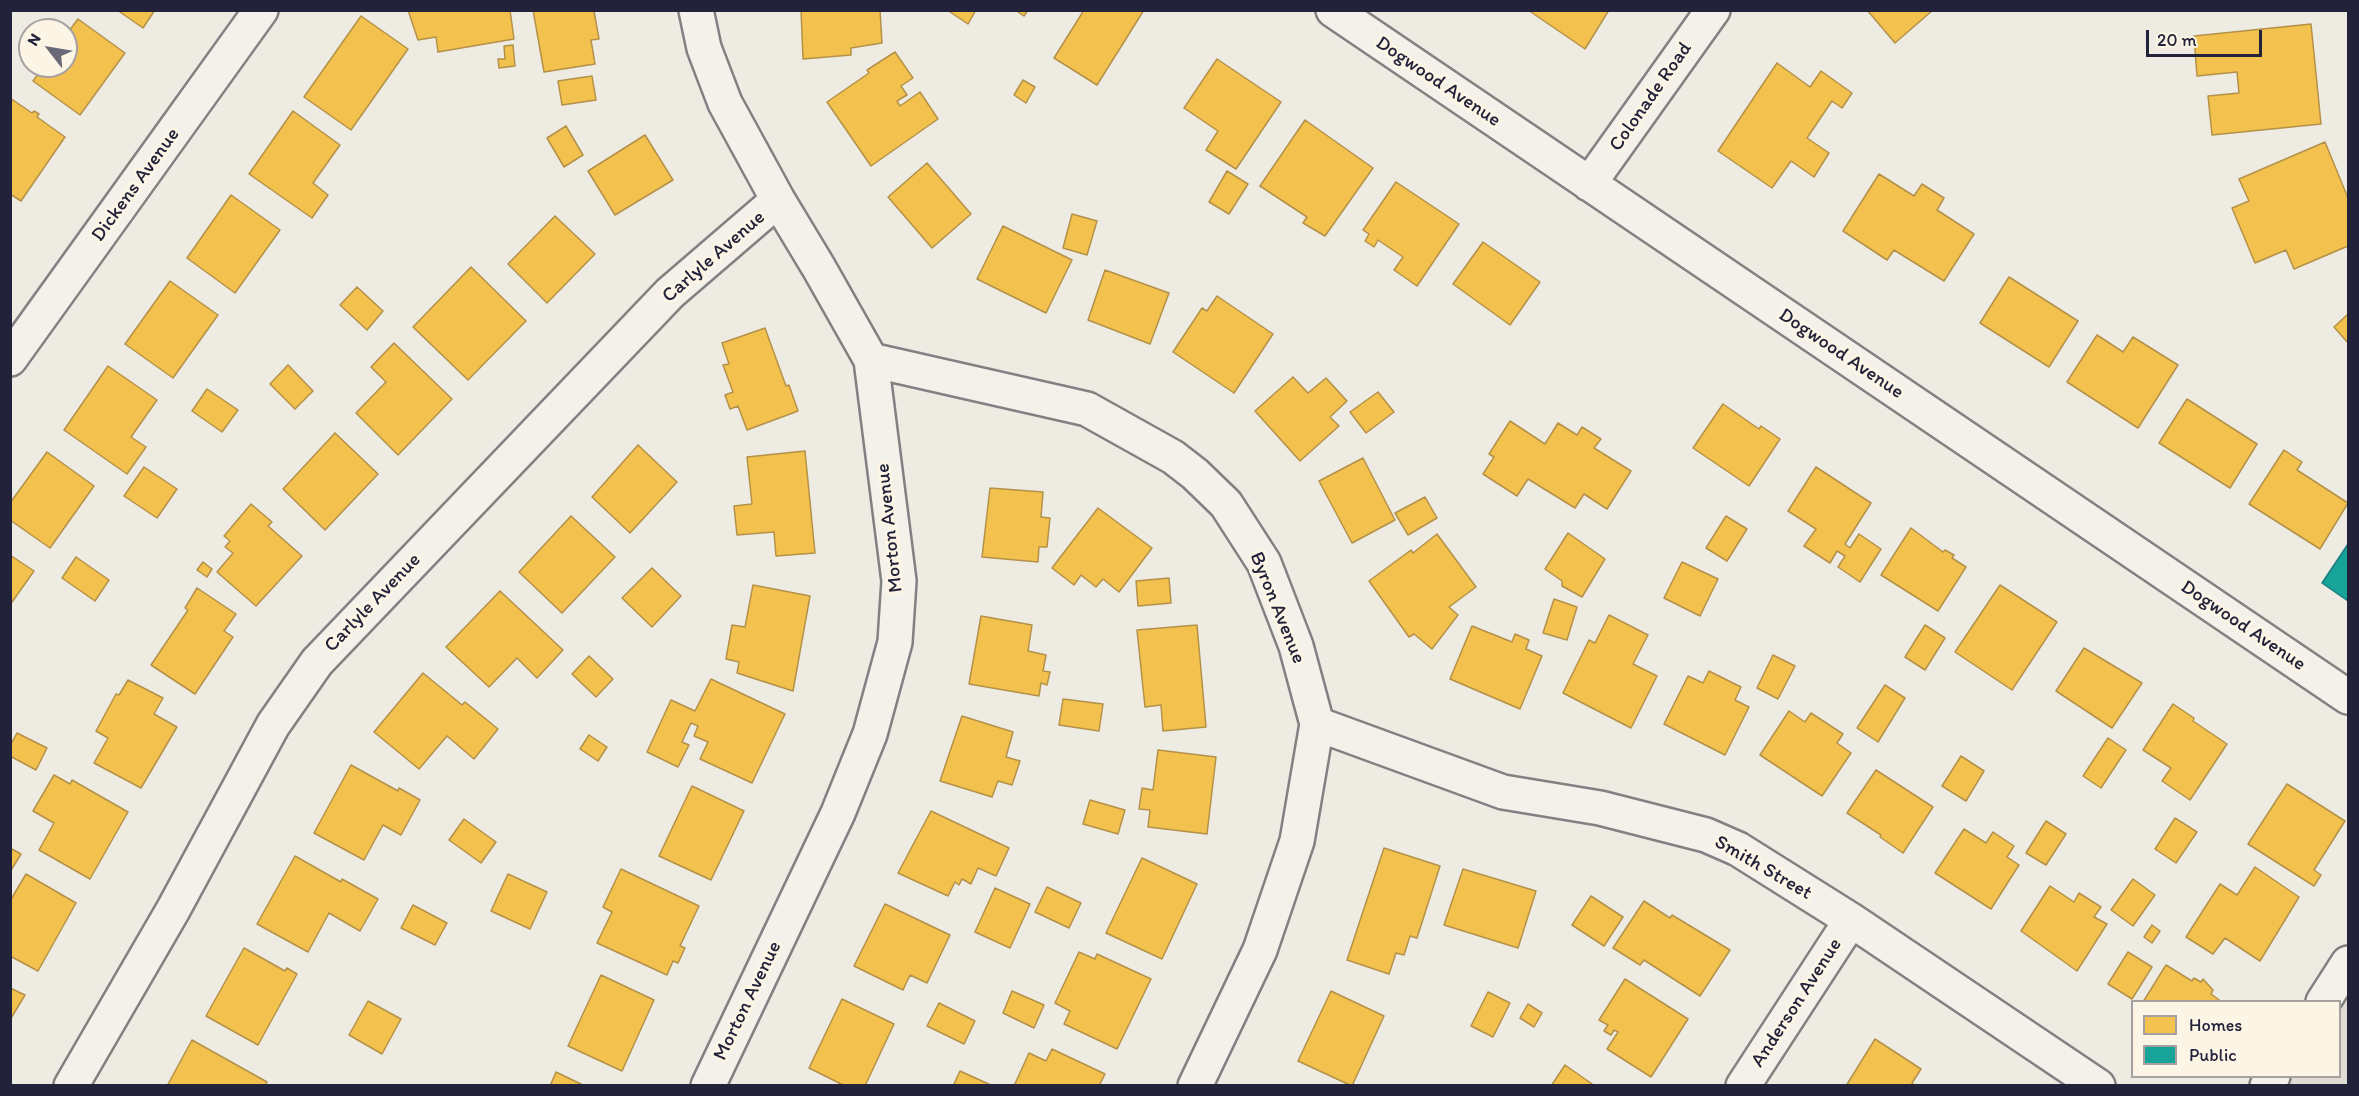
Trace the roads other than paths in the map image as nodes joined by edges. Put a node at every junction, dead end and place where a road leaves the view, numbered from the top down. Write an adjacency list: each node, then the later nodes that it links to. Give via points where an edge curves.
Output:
1 (261, 10): 7 (street, Dickens Avenue)
2 (696, 10): 6 (street, Morton Avenue, via 704,48 725,103)
3 (1333, 10): 5 (street, Dogwood Avenue)
4 (1713, 10): 5 (street, Colonade Road)
5 (1589, 184): 9 (street, Dogwood Avenue)
6 (778, 200): 8 (street, Morton Avenue); 14 (street, Carlyle Avenue, via 670,293 317,662 273,725 173,910)
7 (10, 358)
8 (871, 360): 10 (street, Byron Avenue, via 1087,409 1173,457 1195,474 1226,504 1264,563 1296,646); 15 (street, Morton Avenue, via 899,581 895,642 870,734 838,813)
9 (2349, 697)
10 (1317, 724): 11 (street, Smith Street, via 1503,792 1600,808 1706,835 1738,849); 16 (street, Byron Avenue, via 1297,841 1260,950)
11 (1851, 920): 17 (street, Anderson Avenue); 18 (street, Smith Street)
12 (2349, 963): 13 (street)
13 (2324, 1000)
14 (71, 1086)
15 (708, 1086)
16 (1195, 1086)
17 (1743, 1086)
18 (2098, 1086)

